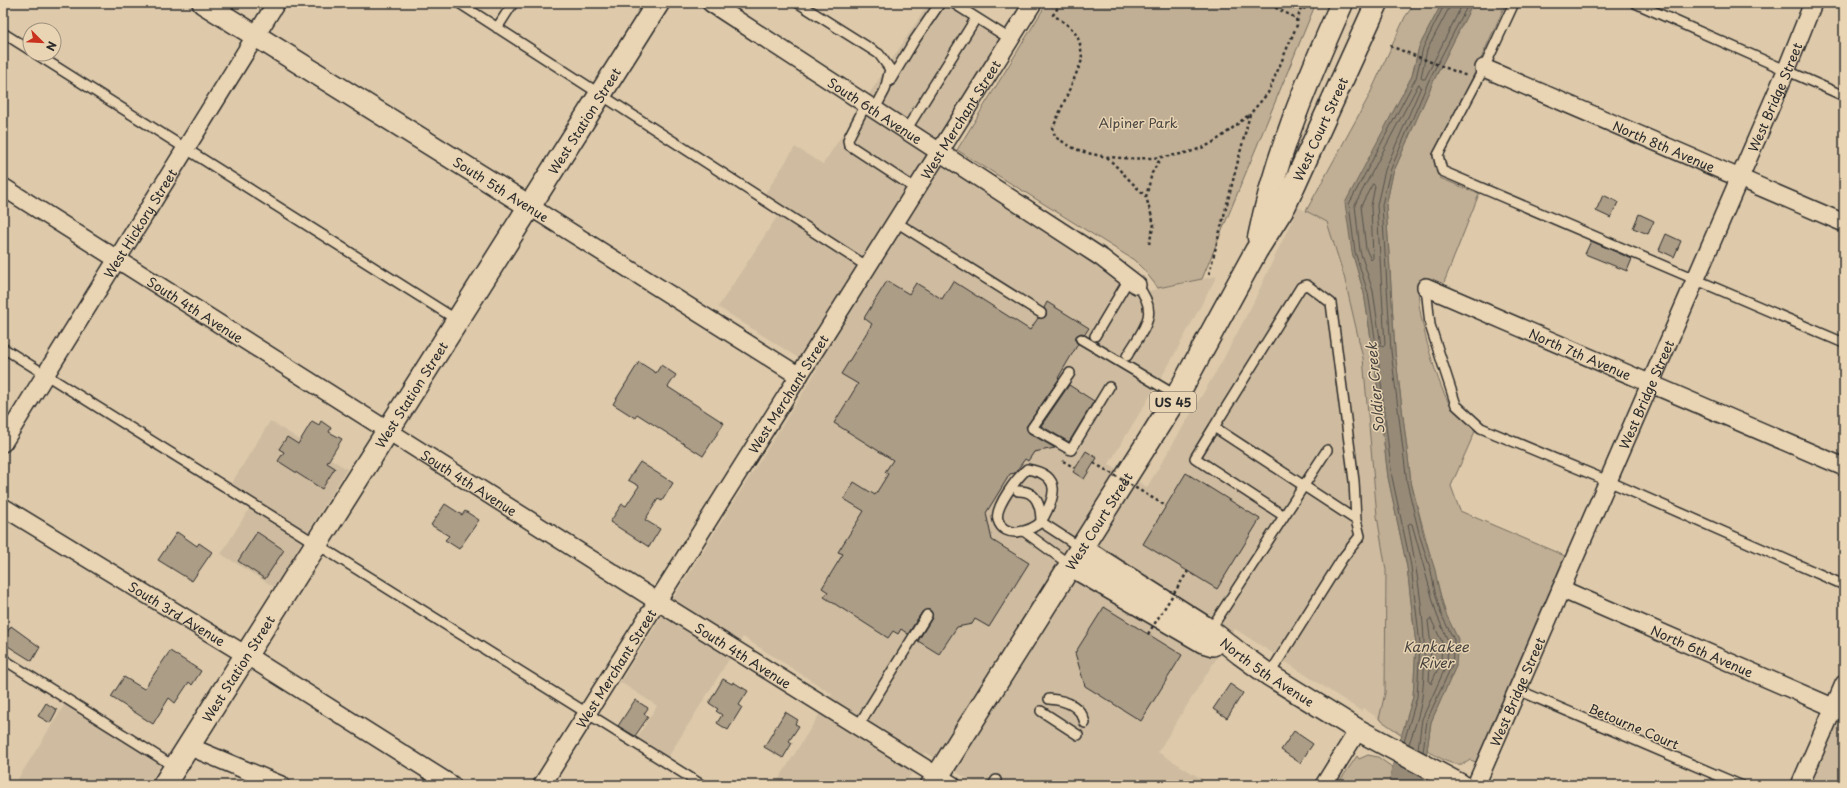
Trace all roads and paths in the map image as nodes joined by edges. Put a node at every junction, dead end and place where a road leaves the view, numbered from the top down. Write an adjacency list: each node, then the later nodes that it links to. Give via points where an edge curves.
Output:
1 (203, 3): 25 (street, South 5th Avenue)
2 (276, 3): 25 (street, West Hickory Street)
3 (459, 3): 23 (lane)
4 (513, 3): 23 (lane)
5 (658, 3): 34 (main road, West Station Street)
6 (711, 3): 36 (street, South 6th Avenue)
7 (798, 3): 33 (lane, via 879,54 890,69)
8 (940, 3): 33 (lane)
9 (953, 3): 21 (lane)
10 (1033, 3): 26 (street, West Merchant Street)
11 (1061, 3): 41 (path, via 1053,15 1069,25 1078,36 1082,60 1053,128 1055,137 1077,150)
12 (1266, 3): 22 (path, via 1296,18)
13 (1300, 3): 19 (path)
14 (1342, 3): 51 (main road, West Court Street / US 45, via 1312,69 1267,198)
15 (1377, 3): 51 (main road, West Court Street / US 45, via 1285,206)
16 (1514, 3): 30 (lane)
17 (1635, 3): 32 (lane)
18 (1813, 3): 32 (street, West Bridge Street)
19 (1301, 7): 20 (path); 22 (path)
20 (1308, 10)
21 (976, 18): 26 (lane); 38 (lane)
22 (1297, 24): 37 (path, via 1268,93)
23 (497, 28): 34 (lane)
24 (3, 33): 27 (lane)
25 (256, 36): 39 (street, West Hickory Street); 47 (street, South 5th Avenue)
26 (1010, 39): 40 (street, West Merchant Street)
27 (22, 45)
28 (1390, 46): 31 (path)
29 (49, 62): 39 (lane)
30 (1484, 68): 43 (street, North 8th Avenue); 55 (lane, via 1438,155 1442,171)
31 (1449, 70)
32 (1786, 71): 35 (lane); 43 (street, West Bridge Street)
33 (885, 90): 36 (lane)
34 (601, 94): 47 (main road, West Station Street); 53 (lane)
35 (1844, 96)
36 (870, 107): 38 (street, South 6th Avenue); 45 (lane, via 850,135 849,145)
37 (1250, 114): 42 (path, via 1231,131 1205,147); 54 (path)
38 (906, 130): 40 (street, South 6th Avenue)
39 (186, 149): 52 (street, West Hickory Street); 59 (lane)
40 (940, 152): 45 (street, West Merchant Street); 56 (street, South 6th Avenue, via 1108,262)
41 (1107, 157): 42 (path); 46 (path)
42 (1160, 159): 46 (path, via 1152,173)
43 (1739, 177): 49 (street, North 8th Avenue); 55 (street, West Bridge Street)
44 (3, 187): 52 (street, South 4th Avenue)
45 (916, 189): 48 (street, West Merchant Street)
46 (1146, 197): 50 (path, via 1154,224)
47 (529, 206): 59 (main road, West Station Street); 67 (street, South 5th Avenue)
48 (896, 222): 53 (street, West Merchant Street); 58 (lane)
49 (1844, 223)
50 (1149, 244)
51 (1256, 251): 70 (main road, West Court Street / US 45)
52 (118, 260): 66 (street, West Hickory Street); 72 (street, South 4th Avenue)
53 (868, 267): 67 (street, West Merchant Street)
54 (1209, 274)
55 (1695, 279): 62 (lane); 68 (street, West Bridge Street)
56 (1133, 282): 60 (lane); 64 (lane, via 1145,294 1150,308 1146,323)
57 (1426, 287): 68 (street, North 7th Avenue); 77 (lane, via 1430,325 1456,405 1481,428)
58 (1041, 313)
59 (458, 320): 72 (main road, West Station Street)
60 (1095, 336)
61 (1082, 339): 70 (lane)
62 (1844, 343)
63 (3, 348): 66 (lane)
64 (1127, 356)
65 (1070, 373): 69 (lane, via 1032,428 1071,450)
66 (46, 374): 73 (street, West Hickory Street); 86 (lane)
67 (799, 376): 91 (street, West Merchant Street)
68 (1650, 384): 76 (street, North 7th Avenue); 77 (street, West Bridge Street)
69 (1109, 387)
70 (1177, 396): 87 (main road, West Court Street / US 45)
71 (1214, 427): 78 (lane); 82 (lane, via 1195,458); 83 (lane, via 1301,287 1307,285 1331,303 1354,481)
72 (388, 431): 86 (main road, West Station Street); 91 (street, South 4th Avenue)
73 (3, 443)
74 (1327, 450): 78 (lane)
75 (1094, 463): 80 (path, bridge)
76 (1844, 467)
77 (1608, 481): 89 (lane); 90 (street, West Bridge Street)
78 (1303, 486): 82 (lane); 83 (lane)
79 (1018, 491): 84 (lane, via 1029,492 1035,497 1041,509)
80 (1166, 506)
81 (3, 507): 96 (street, South 3rd Avenue)
82 (1284, 516): 93 (lane)
83 (1356, 520): 98 (lane, via 1360,536 1342,559)
84 (1041, 522): 85 (lane); 85 (lane, via 1050,507 1054,487 1043,474 1027,469 1019,476 999,509 998,520 1004,528 1014,532); 87 (lane)
85 (1025, 532): 87 (lane)
86 (316, 544): 96 (main road, West Station Street); 104 (lane)
87 (1076, 557): 93 (street, North 5th Avenue); 95 (street, via 1203,642); 111 (main road, West Court Street / US 45)
88 (1188, 571): 94 (path, bridge)
89 (1844, 585)
90 (1561, 589): 100 (street, West Bridge Street); 102 (street, North 6th Avenue)
91 (657, 601): 104 (street, West Merchant Street); 106 (street, South 4th Avenue)
92 (927, 614): 106 (lane)
93 (1210, 630): 95 (street, North 5th Avenue)
94 (1148, 634)
95 (1240, 654): 98 (street, North 5th Avenue)
96 (246, 655): 109 (main road, West Station Street); 113 (street, South 3rd Avenue)
97 (3, 659): 110 (lane)
98 (1269, 675): 107 (street, North 5th Avenue)
99 (1844, 684): 102 (street)
100 (1518, 690): 118 (street, West Bridge Street); 119 (lane, Betourne Court)
101 (1049, 699): 105 (lane, via 1062,700 1076,707 1083,714)
102 (1839, 710): 120 (street)
103 (1041, 711): 108 (lane)
104 (587, 713): 114 (street, West Merchant Street); 115 (lane)
105 (1085, 723)
106 (858, 726): 111 (street, South 4th Avenue)
107 (1358, 730): 116 (street); 117 (street, North 5th Avenue)
108 (1078, 735)
109 (188, 746): 110 (main road, West Station Street); 112 (street)
110 (169, 776)
111 (941, 782)
112 (281, 785)
113 (452, 785)
114 (542, 785)
115 (702, 785)
116 (1324, 785)
117 (1461, 785)
118 (1476, 785)
119 (1740, 785)
120 (1800, 785)

